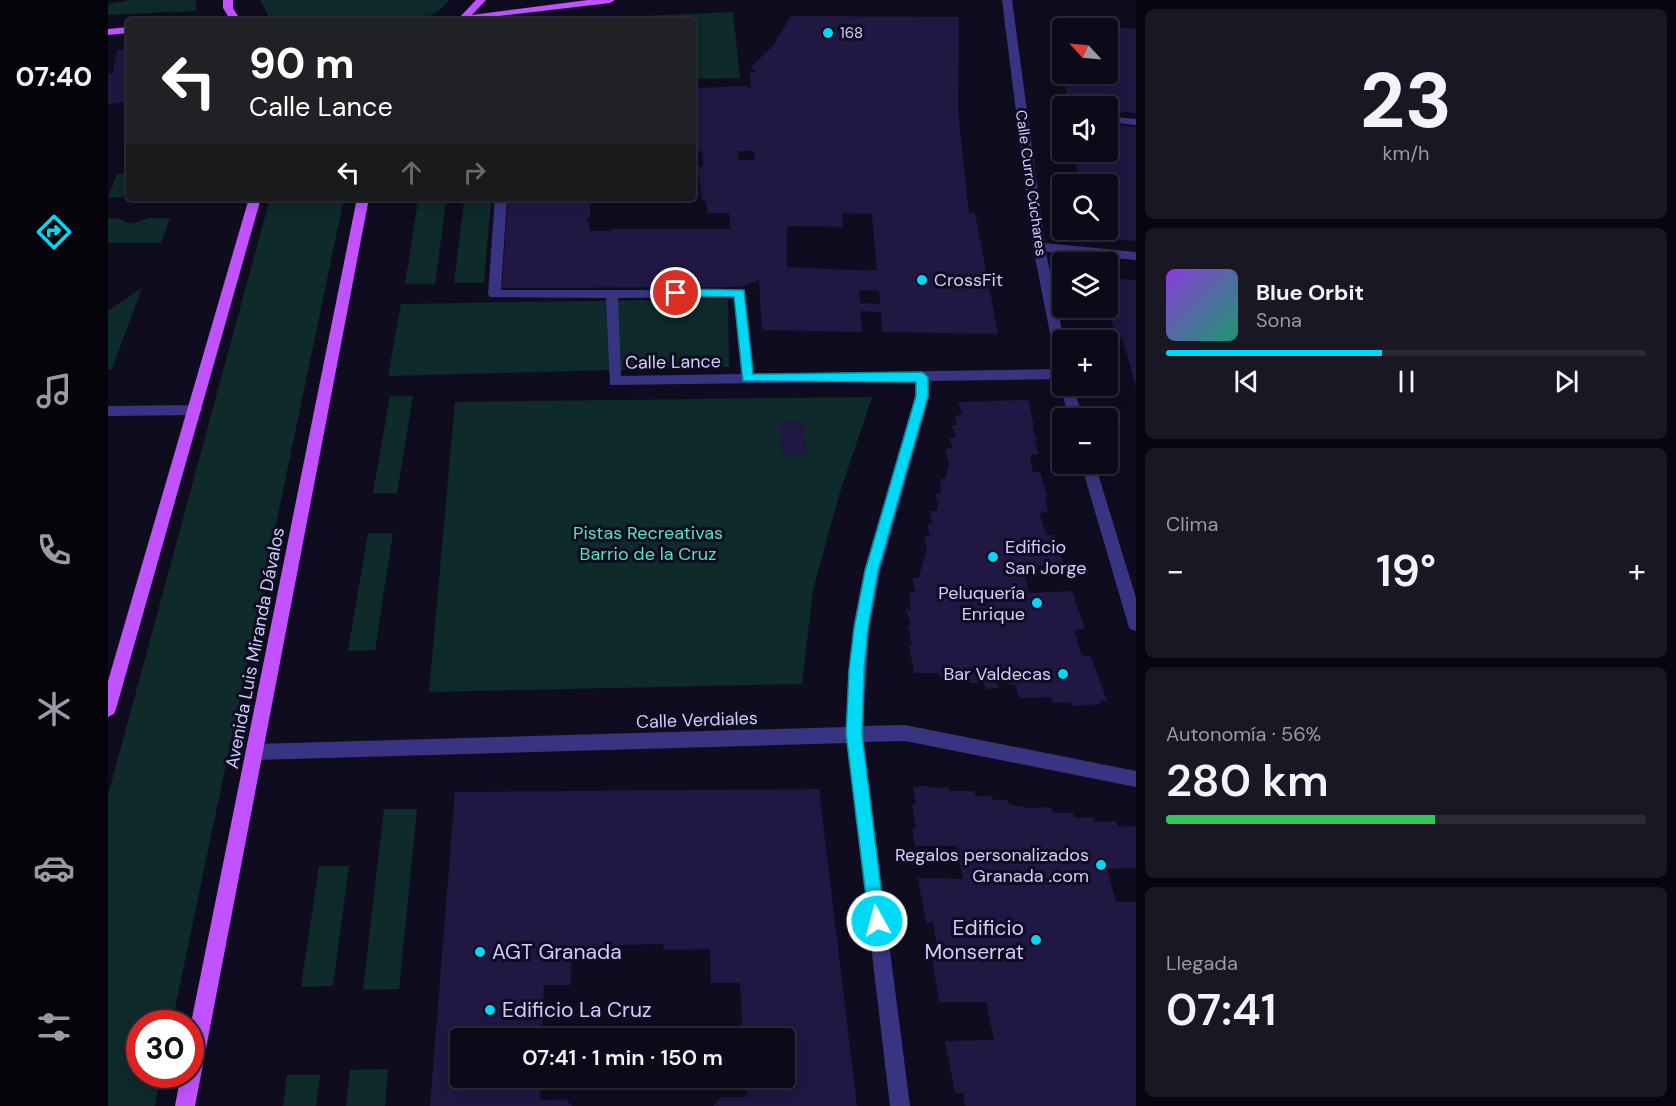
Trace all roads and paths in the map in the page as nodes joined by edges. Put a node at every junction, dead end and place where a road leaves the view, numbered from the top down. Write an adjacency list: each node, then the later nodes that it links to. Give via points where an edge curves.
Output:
1 (228, 0): 5 (main road)
2 (481, 0): 6 (main road)
3 (610, 0): 7 (main road)
4 (1007, 0): 15 (street, Calle Curro Cúchares)
5 (234, 18)
6 (465, 18)
7 (478, 18)
8 (126, 30): 9 (main road)
9 (108, 32)
10 (1118, 120): 11 (street)
11 (1136, 122)
12 (254, 201): 22 (main road)
13 (362, 201): 28 (main road, Avenida Luis Miranda Dávalos)
14 (501, 201): 17 (street, Calle Lance, via 494,294)
15 (1039, 247): 16 (street); 18 (street, Calle Curro Cúchares)
16 (1136, 256)
17 (612, 293): 21 (street, Calle Lance, via 740,293); 21 (street, Calle Lance, via 615,381)
18 (1055, 330)
19 (1052, 374): 20 (street, Calle Lance)
20 (922, 377): 21 (street, Calle Lance); 27 (street, via 922,396 872,571 861,628)
21 (747, 378)
22 (196, 410): 23 (street); 26 (main road)
23 (108, 411)
24 (1091, 474): 25 (street)
25 (1136, 624)
26 (108, 709)
27 (854, 734): 28 (street, Calle Verdiales); 29 (street, Calle Verdiales, via 905,733); 31 (street)
28 (255, 752): 30 (main road, Avenida Luis Miranda Dávalos)
29 (1136, 779)
30 (185, 1106)
31 (900, 1106)

